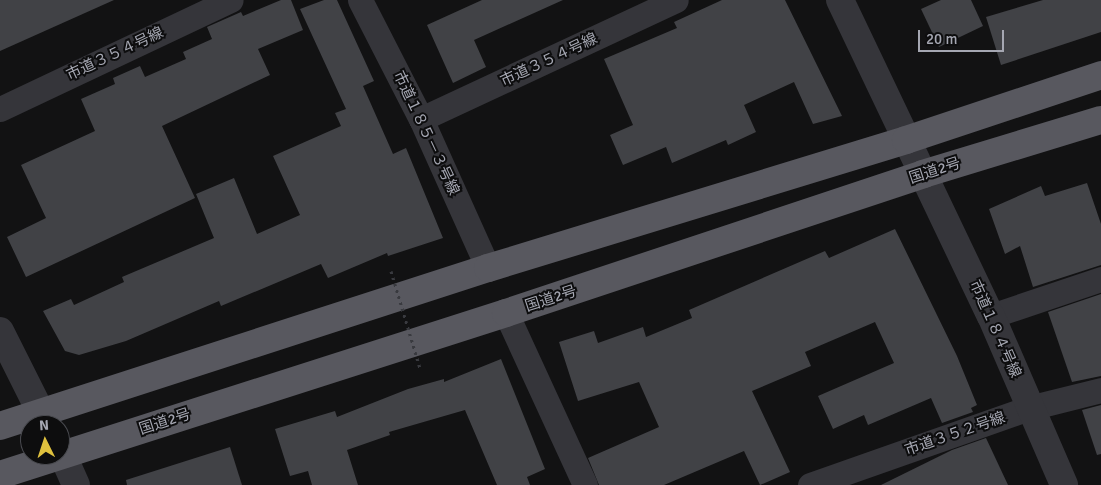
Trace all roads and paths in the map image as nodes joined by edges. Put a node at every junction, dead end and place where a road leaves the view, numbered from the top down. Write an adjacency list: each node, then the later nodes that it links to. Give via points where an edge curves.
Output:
1 (231, 0): 6 (street, 市道３５４号線)
2 (360, 0): 7 (street, 市道１８５－３号線)
3 (676, 0): 7 (street, 市道３５４号線)
4 (840, 0): 9 (street)
5 (1101, 75): 9 (highway)
6 (0, 109)
7 (421, 119): 11 (street, 市道１８５－３号線)
8 (1101, 120): 10 (highway, 国道2号)
9 (906, 140): 10 (street, 市道１８４号線); 11 (highway)
10 (923, 174): 14 (highway, 国道2号); 15 (street, 市道１８４号線)
11 (488, 268): 21 (highway)
12 (391, 271): 17 (path, bridge)
13 (1101, 279): 15 (street)
14 (506, 314): 24 (highway, 国道2号); 29 (street)
15 (991, 316): 19 (street, 市道１８４号線)
16 (0, 331): 20 (street)
17 (420, 368)
18 (1101, 390): 19 (street, 市道３５２号線)
19 (1029, 408): 30 (street, 市道３５２号線); 31 (street, 市道１８４号線)
20 (42, 415)
21 (56, 415)
22 (20, 423): 23 (highway)
23 (0, 426)
24 (70, 449)
25 (25, 465): 27 (highway, 国道2号)
26 (67, 465): 28 (street)
27 (0, 474)
28 (76, 485)
29 (585, 485)
30 (810, 485)
31 (1064, 485)

